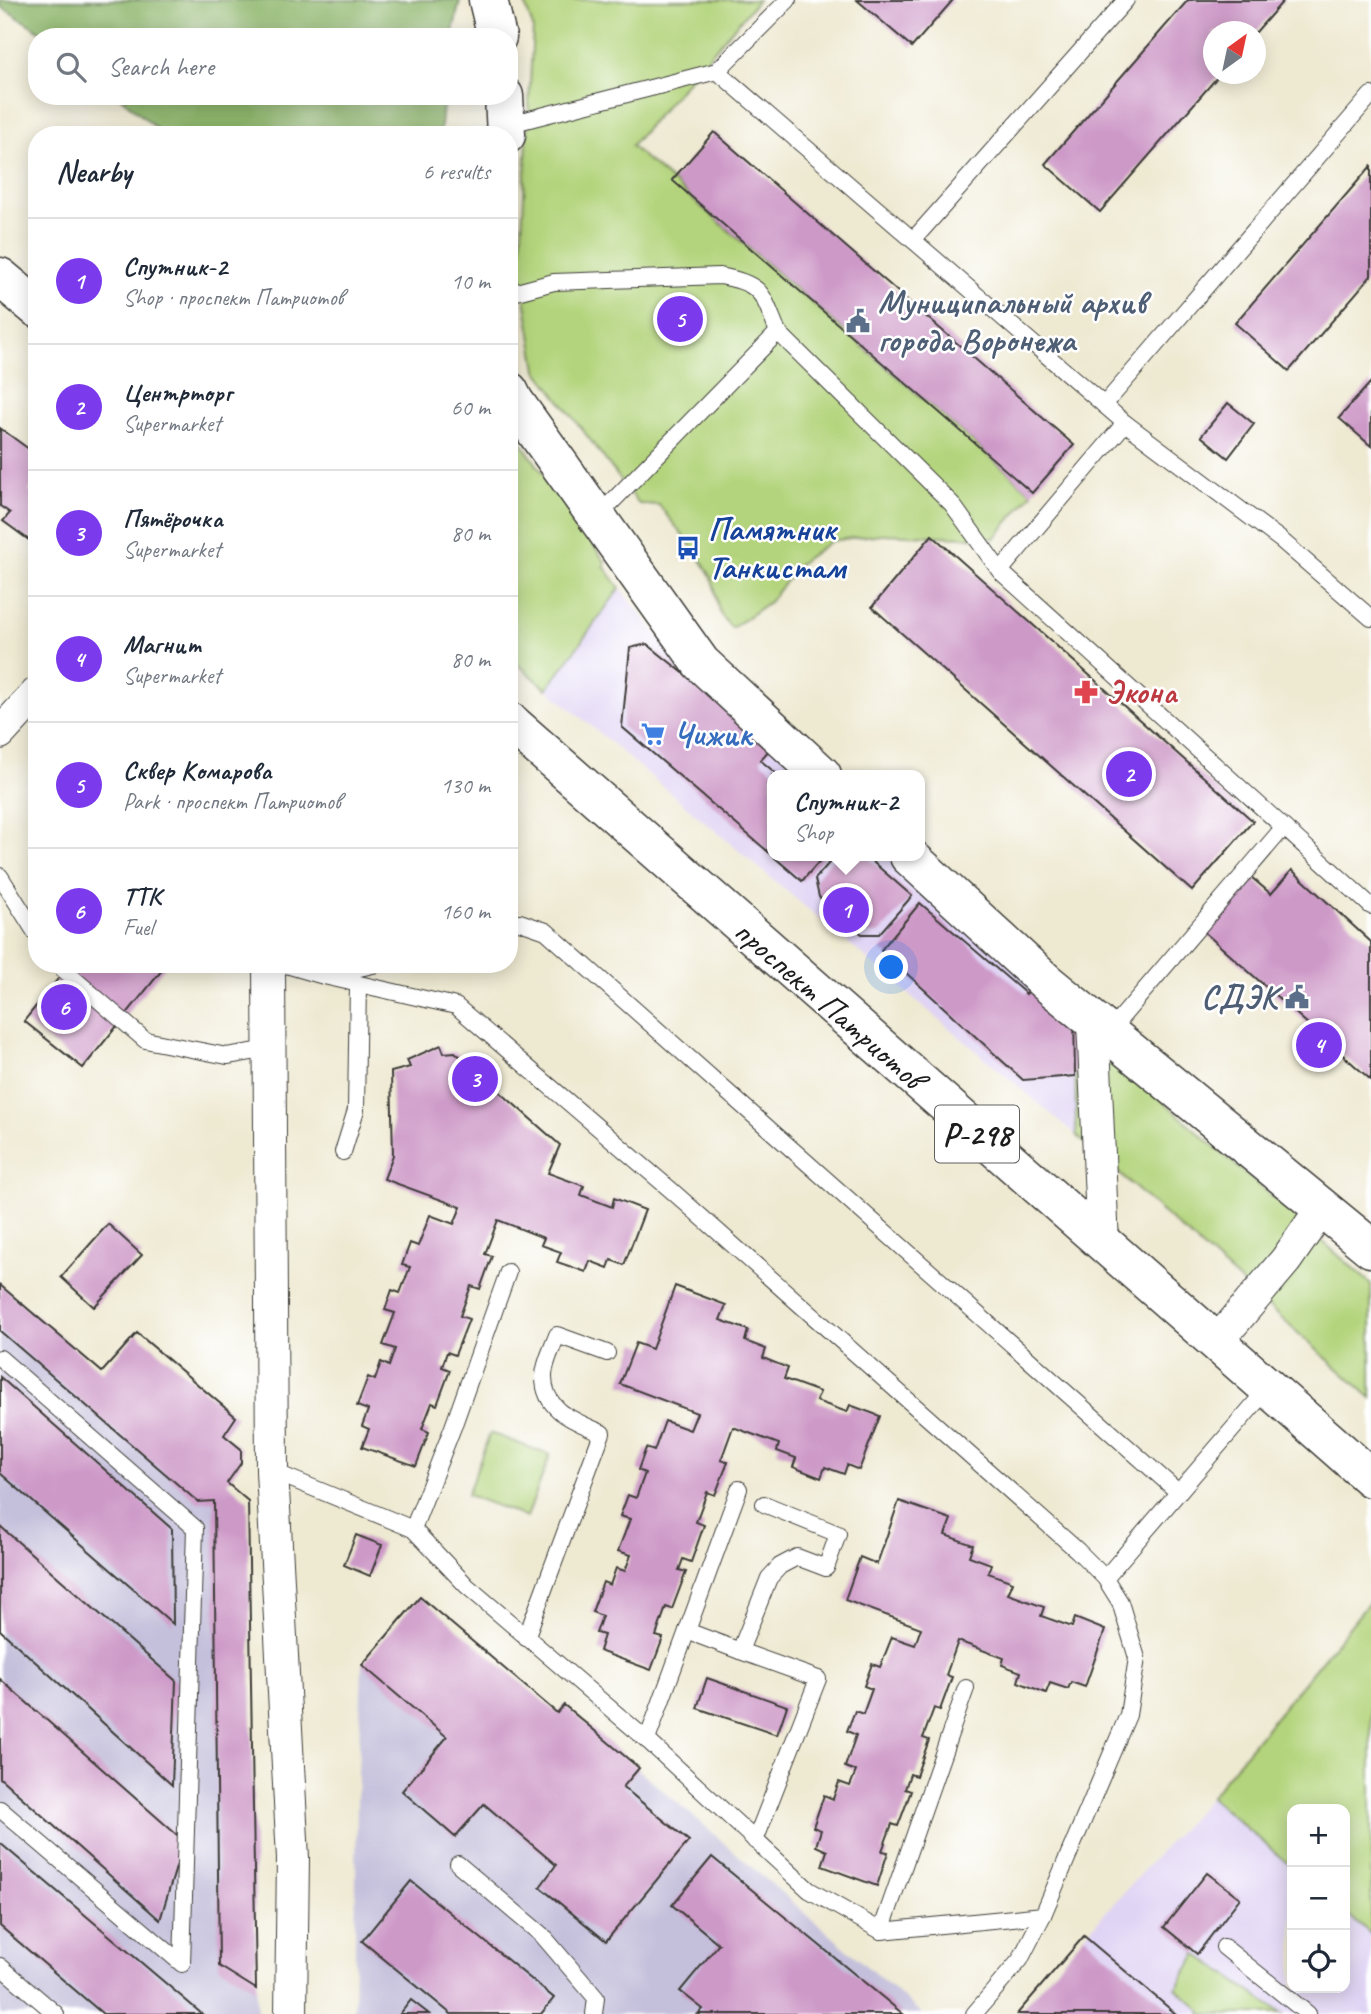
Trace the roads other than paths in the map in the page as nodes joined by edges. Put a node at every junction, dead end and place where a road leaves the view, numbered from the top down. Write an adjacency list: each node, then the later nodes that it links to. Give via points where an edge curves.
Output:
1 (488, 0): 4 (main road)
2 (788, 0): 5 (lane)
3 (1126, 0): 8 (lane)
4 (495, 28)
5 (718, 71): 7 (lane); 8 (lane)
6 (1371, 95): 14 (lane)
7 (505, 119)
8 (913, 240): 14 (lane)
9 (0, 277): 10 (main road); 12 (main road)
10 (28, 288)
11 (518, 292): 13 (lane, via 554,282 720,276 746,281 761,293)
12 (28, 301)
13 (778, 332): 17 (lane); 18 (lane, via 952,505)
14 (1104, 404): 16 (lane)
15 (518, 407): 17 (main road)
16 (1125, 423): 18 (lane); 19 (lane, via 1281,540)
17 (597, 517): 23 (main road, via 701,663)
18 (1000, 571): 24 (lane)
19 (1371, 618)
20 (28, 703): 22 (street)
21 (518, 729): 40 (main road, проспект Патриотов / Р-298)
22 (0, 733)
23 (817, 770)
24 (1283, 828): 27 (lane); 36 (lane)
25 (914, 861): 36 (main road)
26 (0, 876): 28 (lane)
27 (1371, 906)
28 (28, 921)
29 (518, 922): 50 (lane, via 546,931)
30 (67, 973): 37 (lane, via 145,1040 227,1056)
31 (269, 973): 37 (street)
32 (314, 973): 34 (lane)
33 (337, 973): 34 (lane)
34 (324, 976): 35 (lane)
35 (358, 984): 38 (lane, via 356,1110); 53 (lane, via 456,1006 671,1190)
36 (1100, 1027): 39 (main road); 40 (street)
37 (270, 1049): 47 (street)
38 (343, 1152)
39 (1322, 1208): 41 (main road); 43 (street)
40 (1103, 1244): 43 (main road, проспект Патриотов / Р-298)
41 (1371, 1248)
42 (508, 1272): 52 (lane)
43 (1216, 1343): 46 (main road, проспект Патриотов / Р-298)
44 (607, 1353): 55 (lane, via 557,1335 544,1374 546,1397 564,1417 602,1433)
45 (0, 1358): 59 (lane, via 195,1528 182,1964)
46 (1268, 1388): 48 (main road, проспект Патриотов / Р-298); 50 (lane)
47 (272, 1471): 52 (lane); 67 (street, via 293,1858)
48 (1371, 1478)
49 (739, 1489): 54 (lane)
50 (1178, 1492): 53 (lane)
51 (764, 1504): 56 (lane, via 838,1534 826,1568 797,1557 769,1578)
52 (413, 1529): 55 (lane, via 467,1586)
53 (1105, 1578): 62 (lane, via 1120,1602 1137,1658 1128,1716)
54 (687, 1631): 56 (lane); 58 (lane)
55 (526, 1638): 58 (lane)
56 (740, 1651): 60 (lane, via 818,1679)
57 (966, 1688): 63 (lane)
58 (648, 1740): 60 (lane)
59 (0, 1809)
60 (755, 1840): 63 (lane, via 809,1890)
61 (458, 1864): 68 (lane, via 542,1936 596,1998)
62 (1043, 1915): 63 (lane); 69 (lane, via 1020,1961)
63 (881, 1931)
64 (1224, 1947): 70 (lane)
65 (0, 1966): 66 (lane)
66 (56, 2014)
67 (292, 2014)
68 (594, 2014)
69 (974, 2014)
70 (1308, 2014)

